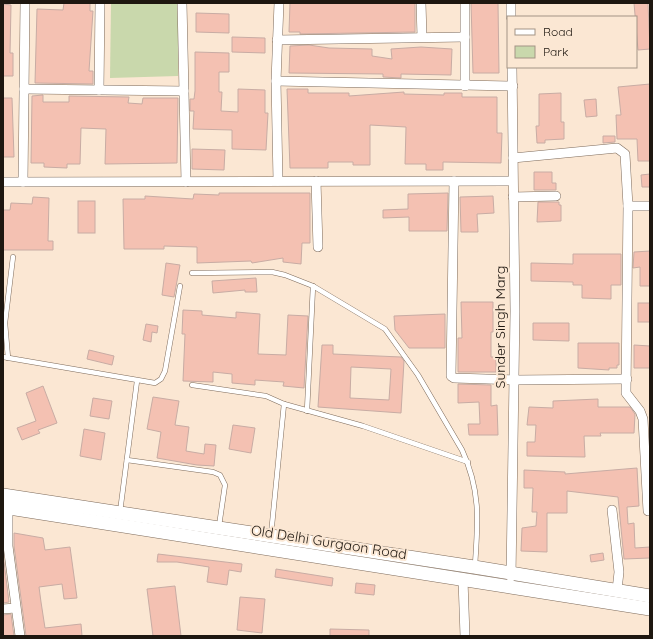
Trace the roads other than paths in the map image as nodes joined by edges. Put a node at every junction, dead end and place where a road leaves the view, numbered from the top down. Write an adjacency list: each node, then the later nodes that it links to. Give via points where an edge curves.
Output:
1 (25, 3): 16 (street)
2 (100, 3): 17 (street)
3 (182, 3): 18 (street)
4 (279, 3): 11 (street)
5 (421, 3): 9 (street)
6 (465, 3): 10 (street)
7 (511, 3): 8 (street)
8 (511, 16)
9 (422, 37): 10 (street); 11 (street)
10 (465, 37): 14 (street)
11 (278, 40): 13 (street)
12 (512, 68): 15 (street, Sunder Singh Marg)
13 (276, 81): 14 (street); 26 (street)
14 (465, 86): 15 (street)
15 (513, 86): 19 (street, Sunder Singh Marg)
16 (24, 89): 17 (street); 24 (street)
17 (99, 90): 18 (street)
18 (184, 91): 25 (street)
19 (513, 158): 22 (street, Sunder Singh Marg); 29 (street, via 617,148 625,154)
20 (316, 181): 21 (street); 26 (street); 31 (street)
21 (454, 181): 22 (street); 39 (street, via 451,376)
22 (512, 181): 28 (street, Sunder Singh Marg)
23 (3, 182): 24 (street)
24 (23, 182): 25 (street)
25 (186, 182): 26 (street)
26 (278, 182)
27 (556, 196): 28 (street)
28 (513, 197): 39 (street, Sunder Singh Marg)
29 (628, 206): 30 (street); 38 (street)
30 (650, 206)
31 (318, 247)
32 (13, 257): 37 (lane, via 5,323)
33 (192, 273): 35 (lane, via 272,272)
34 (180, 286): 40 (lane, via 165,371 161,379 155,383)
35 (313, 286): 43 (lane); 45 (lane, via 385,329 418,375)
36 (3, 357): 37 (lane)
37 (8, 358): 40 (lane)
38 (626, 379): 39 (street); 48 (street, via 626,393 643,419)
39 (514, 380): 53 (street, Sunder Singh Marg)
40 (137, 381): 44 (lane)
41 (192, 385): 42 (lane, via 266,396)
42 (284, 404): 43 (lane); 51 (lane)
43 (307, 411): 45 (lane, via 363,426)
44 (127, 460): 49 (lane); 50 (lane, via 220,475 225,486)
45 (468, 462): 52 (lane, via 478,506)
46 (6, 501): 49 (main road, Old Delhi Gurgaon Road); 50 (main road, Old Delhi Gurgaon Road); 58 (street)
47 (612, 510): 56 (street, via 619,572)
48 (648, 511)
49 (120, 512): 50 (main road, Old Delhi Gurgaon Road)
50 (217, 534): 51 (main road, Old Delhi Gurgaon Road); 54 (main road, Old Delhi Gurgaon Road)
51 (271, 535): 52 (main road, Old Delhi Gurgaon Road)
52 (474, 567): 53 (main road, Old Delhi Gurgaon Road)
53 (512, 573): 55 (street, Sunder Singh Marg); 56 (main road, Old Delhi Gurgaon Road)
54 (463, 580): 55 (main road, Old Delhi Gurgaon Road); 62 (street)
55 (510, 586): 60 (main road, Old Delhi Gurgaon Road)
56 (617, 590): 57 (main road, Old Delhi Gurgaon Road)
57 (650, 596)
58 (15, 608): 59 (street); 61 (street)
59 (3, 609)
60 (650, 609)
61 (20, 636)
62 (465, 636)

